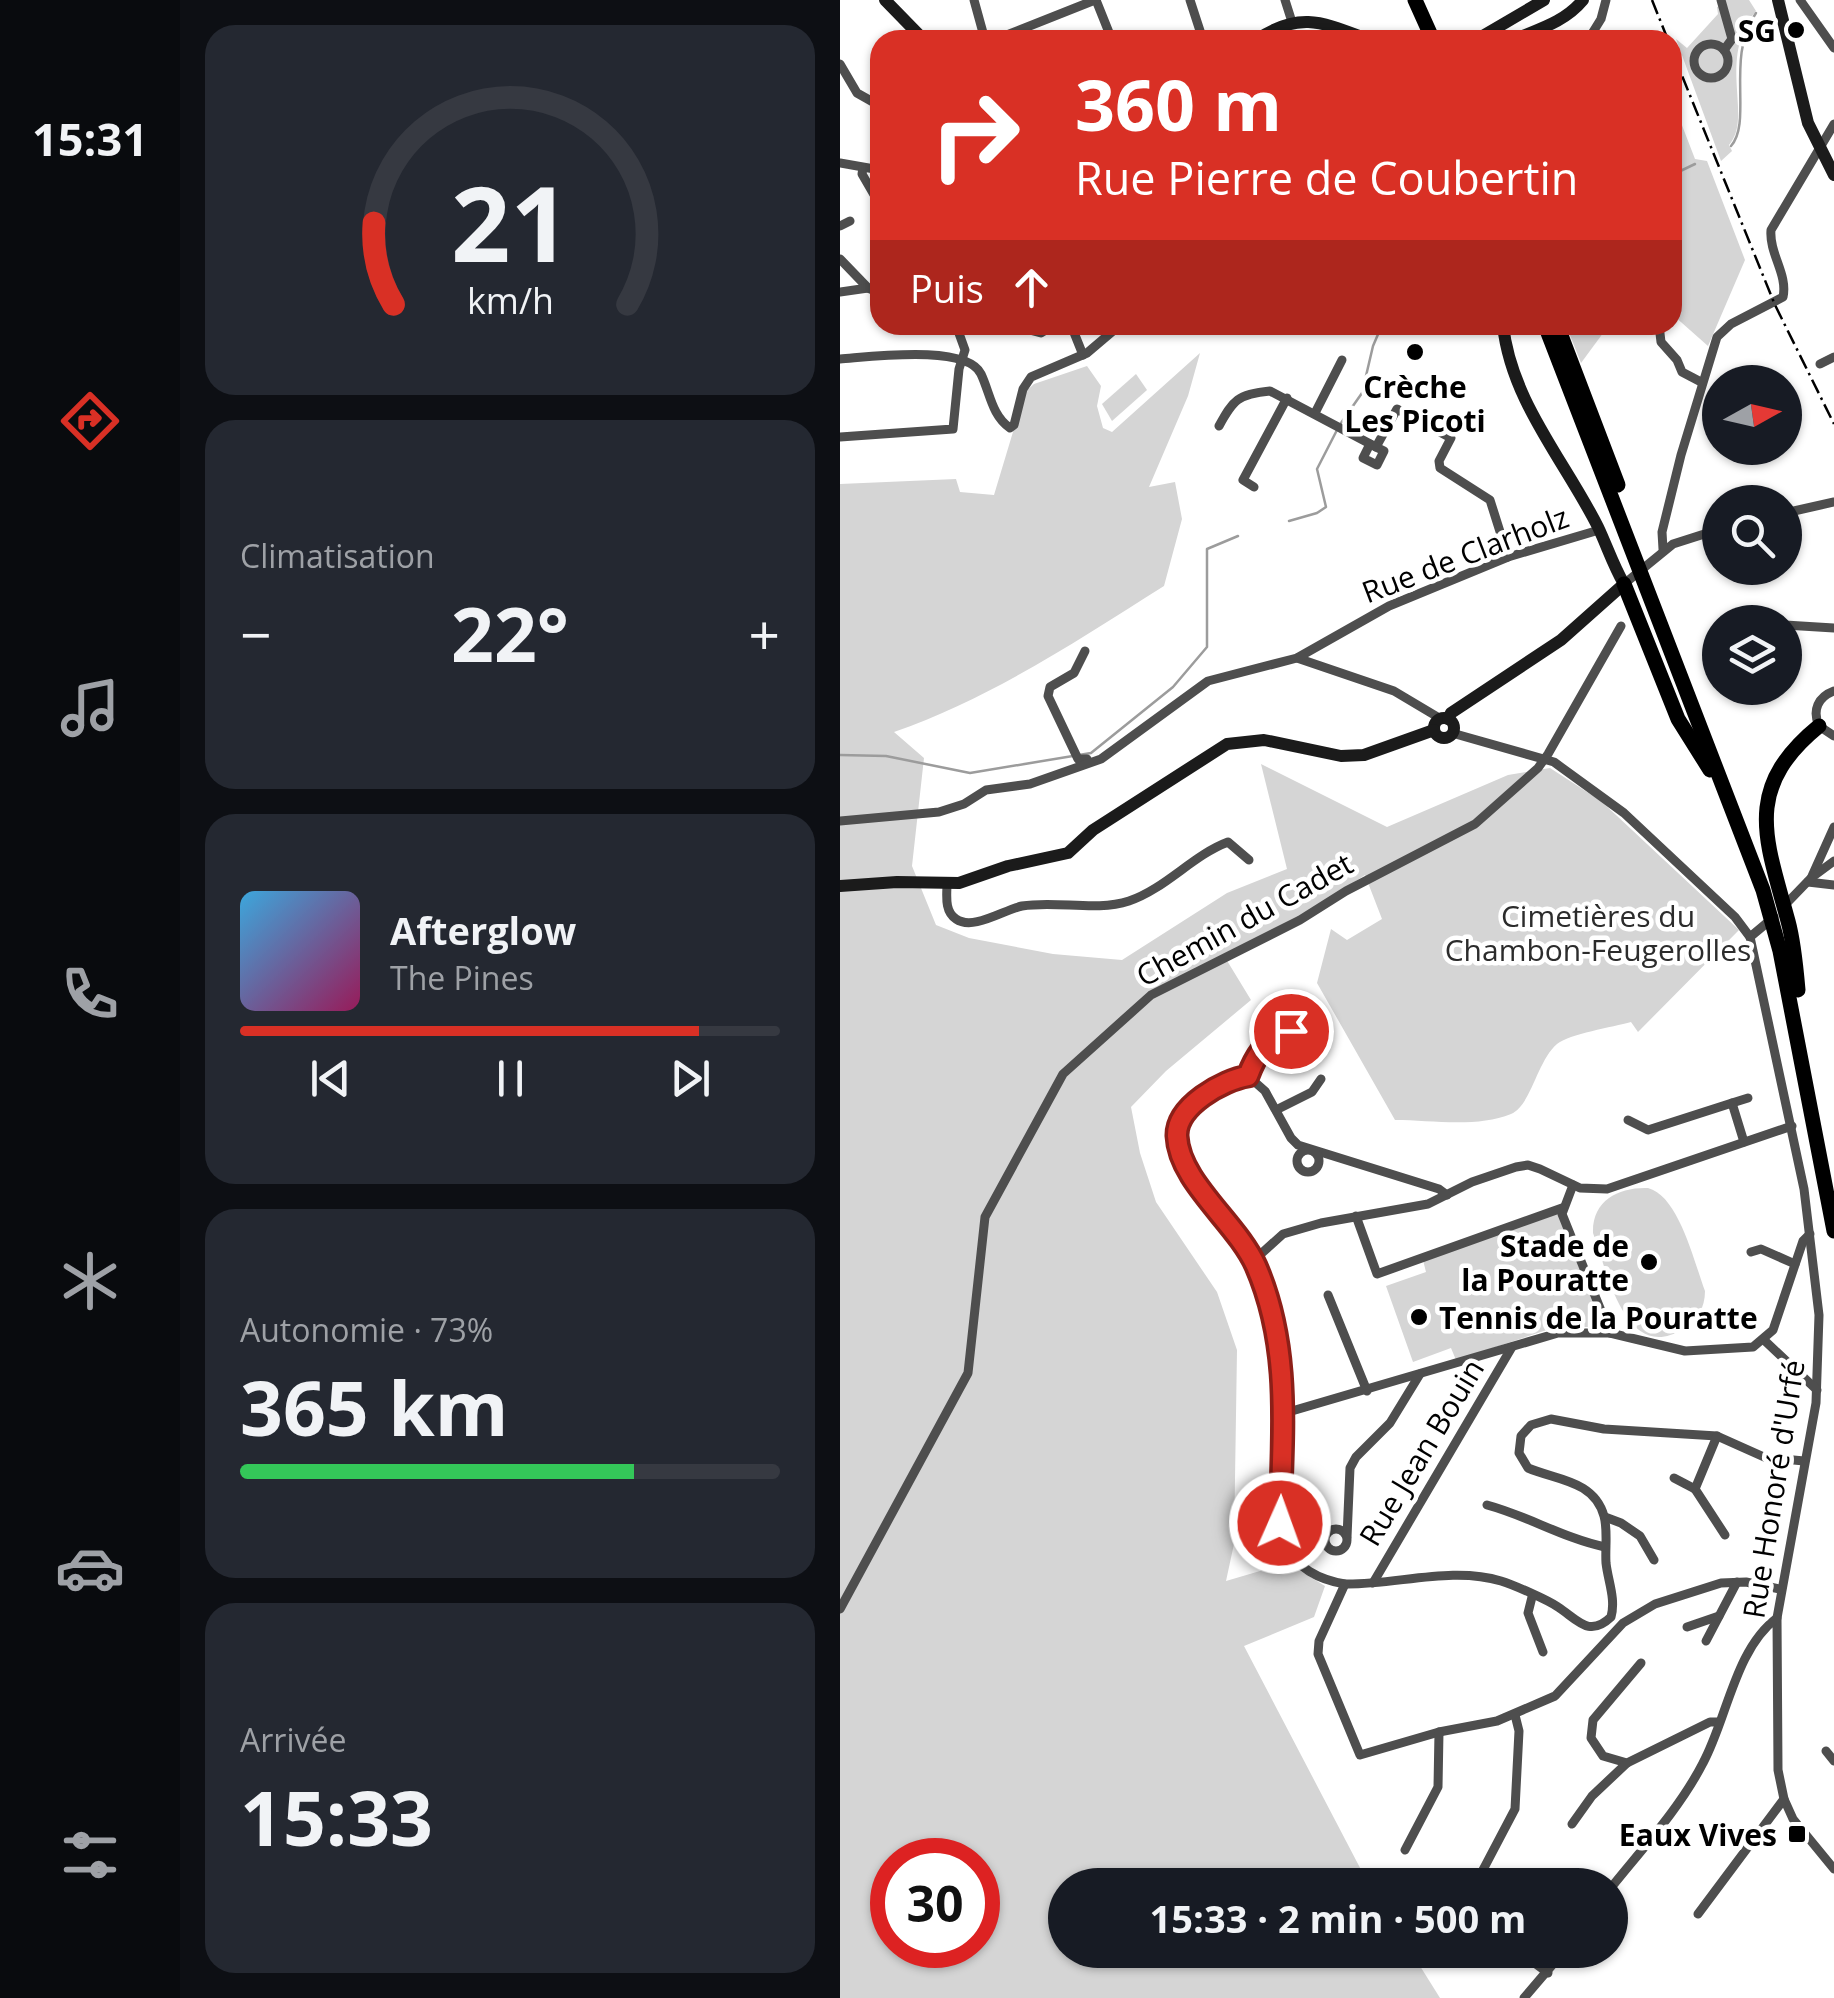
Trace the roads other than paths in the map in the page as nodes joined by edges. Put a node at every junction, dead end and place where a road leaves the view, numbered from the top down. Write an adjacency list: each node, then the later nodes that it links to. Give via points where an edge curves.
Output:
1 (885, 0): 15 (main road)
2 (974, 0): 16 (street)
3 (1095, 0): 17 (street); 18 (street)
4 (1190, 0): 19 (street)
5 (1284, 0): 14 (street)
6 (1404, 0): 22 (highway)
7 (1415, 0): 23 (highway)
8 (1544, 0): 24 (main road)
9 (1584, 0): 25 (main road)
10 (1606, 0): 26 (street)
11 (1721, 0): 28 (street, via 1732,39)
12 (1778, 0): 32 (main road)
13 (1800, 0): 27 (street)
14 (1292, 22): 20 (main road); 21 (main road)
15 (914, 30)
16 (982, 30)
17 (1019, 30)
18 (1108, 30)
19 (1199, 30)
20 (1276, 30)
21 (1343, 30)
22 (1418, 30)
23 (1429, 30)
24 (1493, 30)
25 (1537, 30)
26 (1594, 30)
27 (1834, 48)
28 (1724, 50)
29 (840, 64): 30 (street, via 857,93)
30 (870, 100)
31 (1834, 124): 32 (street)
32 (1820, 148): 36 (main road); 54 (street, via 1771,230 1784,298 1721,331)
33 (840, 163): 34 (street)
34 (864, 168): 35 (street); 37 (street)
35 (870, 169)
36 (1834, 175)
37 (870, 188)
38 (840, 258): 39 (street)
39 (868, 288): 40 (street)
40 (840, 292)
41 (960, 335): 50 (street)
42 (1075, 335): 48 (street)
43 (1107, 335): 48 (street)
44 (1505, 335): 62 (main road, via 1516,381)
45 (1549, 335): 79 (highway)
46 (1561, 335): 89 (highway, via 1765,867)
47 (1660, 335): 54 (street, via 1682,372)
48 (1083, 354): 50 (street, via 1031,377 1010,428 997,415 978,367)
49 (1834, 357): 53 (street)
50 (964, 358): 51 (street); 58 (street, via 950,431)
51 (840, 359)
52 (1342, 360): 56 (street)
53 (1820, 364)
54 (1701, 382): 64 (street)
55 (1287, 398): 56 (street); 57 (street, via 1270,391 1240,397); 59 (street, via 1243,480)
56 (1314, 413): 65 (street, via 1373,445 1397,409 1451,438 1440,468 1490,500)
57 (1219, 426)
58 (840, 437)
59 (1254, 487)
60 (1834, 502): 61 (street)
61 (1802, 510)
62 (1599, 530): 65 (street, Rue de Clarholz); 66 (main road, via 1610,560)
63 (1702, 535): 64 (street)
64 (1663, 549): 66 (street)
65 (1508, 557): 71 (street, Rue de Clarholz, via 1388,606)
66 (1627, 580): 73 (main road, via 1561,640); 79 (highway, via 1678,719)
67 (1621, 626): 78 (street, Chemin du Cadet)
68 (1802, 626): 69 (street)
69 (1834, 628)
70 (1085, 651): 77 (street, via 1074,673 1050,687 1048,696 1076,756 1089,758)
71 (1298, 658): 73 (street, via 1394,691); 77 (street, Rue de Clarholz, via 1208,681)
72 (1834, 691): 74 (street, via 1817,705)
73 (1441, 722): 75 (main road, via 1453,725); 85 (main road, via 1380,751 1353,756 1264,740 1227,744 1068,853)
74 (1819, 726): 76 (street); 89 (highway, via 1780,767 1765,815)
75 (1452, 734): 78 (street, Rue Honoré d'Urfé)
76 (1834, 736)
77 (1124, 741): 80 (street, via 1101,759 1030,784 986,790 939,812)
78 (1544, 759): 88 (street, Rue Honoré d'Urfé, via 1624,813); 134 (street, Chemin du Cadet, via 1475,824 1151,995 1063,1074 985,1218 968,1373)
79 (1728, 798): 106 (highway, via 1780,952)
80 (840, 821)
81 (1834, 827): 84 (street)
82 (1249, 860): 85 (street, via 1228,842 1132,900 1021,906 970,923 951,915)
83 (1834, 861): 84 (street)
84 (1809, 880): 86 (street); 88 (street)
85 (947, 883): 87 (main road)
86 (1834, 885)
87 (840, 886)
88 (1750, 937): 97 (street, Rue Honoré d'Urfé)
89 (1798, 990): 101 (highway)
90 (1291, 1031): 91 (street, via 1269,1042)
91 (1248, 1076): 95 (street); 109 (street, via 1207,1094 1183,1115 1176,1132 1188,1171)
92 (1321, 1079): 95 (street, via 1312,1092)
93 (1748, 1098): 94 (street)
94 (1732, 1103): 98 (street); 100 (street)
95 (1276, 1110): 103 (street, via 1291,1138 1312,1150)
96 (1628, 1120): 98 (street)
97 (1792, 1126): 100 (street); 107 (street, Rue Honoré d'Urfé)
98 (1648, 1130): 99 (street)
99 (1640, 1142)
100 (1744, 1142): 102 (street, via 1608,1189)
101 (1834, 1178)
102 (1573, 1185): 103 (street, via 1528,1165); 104 (street)
103 (1447, 1195): 105 (street, via 1408,1210)
104 (1562, 1208): 105 (street, via 1377,1274); 112 (street)
105 (1356, 1216): 109 (street, via 1284,1234)
106 (1834, 1231)
107 (1810, 1234): 110 (street); 116 (street, Rue Honoré d'Urfé)
108 (1759, 1237): 110 (street, via 1756,1250)
109 (1254, 1261): 118 (street, via 1278,1332)
110 (1795, 1264): 113 (street)
111 (1328, 1295): 117 (street)
112 (1610, 1333): 113 (street, via 1685,1351 1736,1350); 114 (street, via 1558,1333)
113 (1764, 1340): 116 (street)
114 (1512, 1347): 115 (street); 130 (street, Rue Jean Bouin)
115 (1420, 1374): 117 (street); 126 (street, via 1390,1423 1350,1468)
116 (1818, 1390): 120 (street, Rue Honoré d'Urfé)
117 (1366, 1391): 118 (street)
118 (1285, 1414): 131 (street, via 1285,1544 1311,1573)
119 (1718, 1436): 120 (street, via 1764,1457); 122 (street); 124 (street, via 1551,1419 1530,1425 1520,1453 1528,1468 1581,1485)
120 (1804, 1461): 132 (street, Rue Honoré d'Urfé)
121 (1674, 1478): 122 (street)
122 (1695, 1489): 125 (street)
123 (1487, 1505): 127 (street)
124 (1605, 1517): 127 (street); 128 (street, via 1640,1536)
125 (1725, 1535)
126 (1347, 1537)
127 (1605, 1547): 133 (street, via 1613,1610 1602,1626 1581,1626)
128 (1654, 1560)
129 (1737, 1582): 132 (street); 135 (street); 141 (street, via 1640,1612 1555,1696)
130 (1373, 1583): 131 (street); 133 (street, via 1483,1577)
131 (1345, 1584): 143 (street, via 1318,1654 1360,1755)
132 (1780, 1589): 136 (street, Rue Honoré d'Urfé)
133 (1532, 1596): 139 (street, via 1528,1612)
134 (840, 1609)
135 (1719, 1616): 137 (street); 138 (street)
136 (1776, 1618): 142 (street, via 1759,1631); 147 (street, Rue Honoré d'Urfé)
137 (1686, 1627)
138 (1706, 1641)
139 (1543, 1652)
140 (1641, 1664): 146 (street, via 1590,1730 1598,1752)
141 (1514, 1715): 143 (street); 151 (street, via 1515,1810)
142 (1720, 1722): 146 (street); 152 (street, via 1694,1780)
143 (1440, 1732): 149 (street, via 1438,1787)
144 (1826, 1752): 145 (street)
145 (1834, 1761)
146 (1627, 1763): 148 (street)
147 (1784, 1799): 150 (street, Rue Honoré d'Urfé); 153 (street)
148 (1572, 1824)
149 (1405, 1850)
150 (1832, 1863)
151 (1485, 1868)
152 (1626, 1868)
153 (1698, 1914)
154 (1541, 1968): 156 (street)
155 (1552, 1968): 156 (street)
156 (1548, 1973): 157 (street)
157 (1524, 1998)

